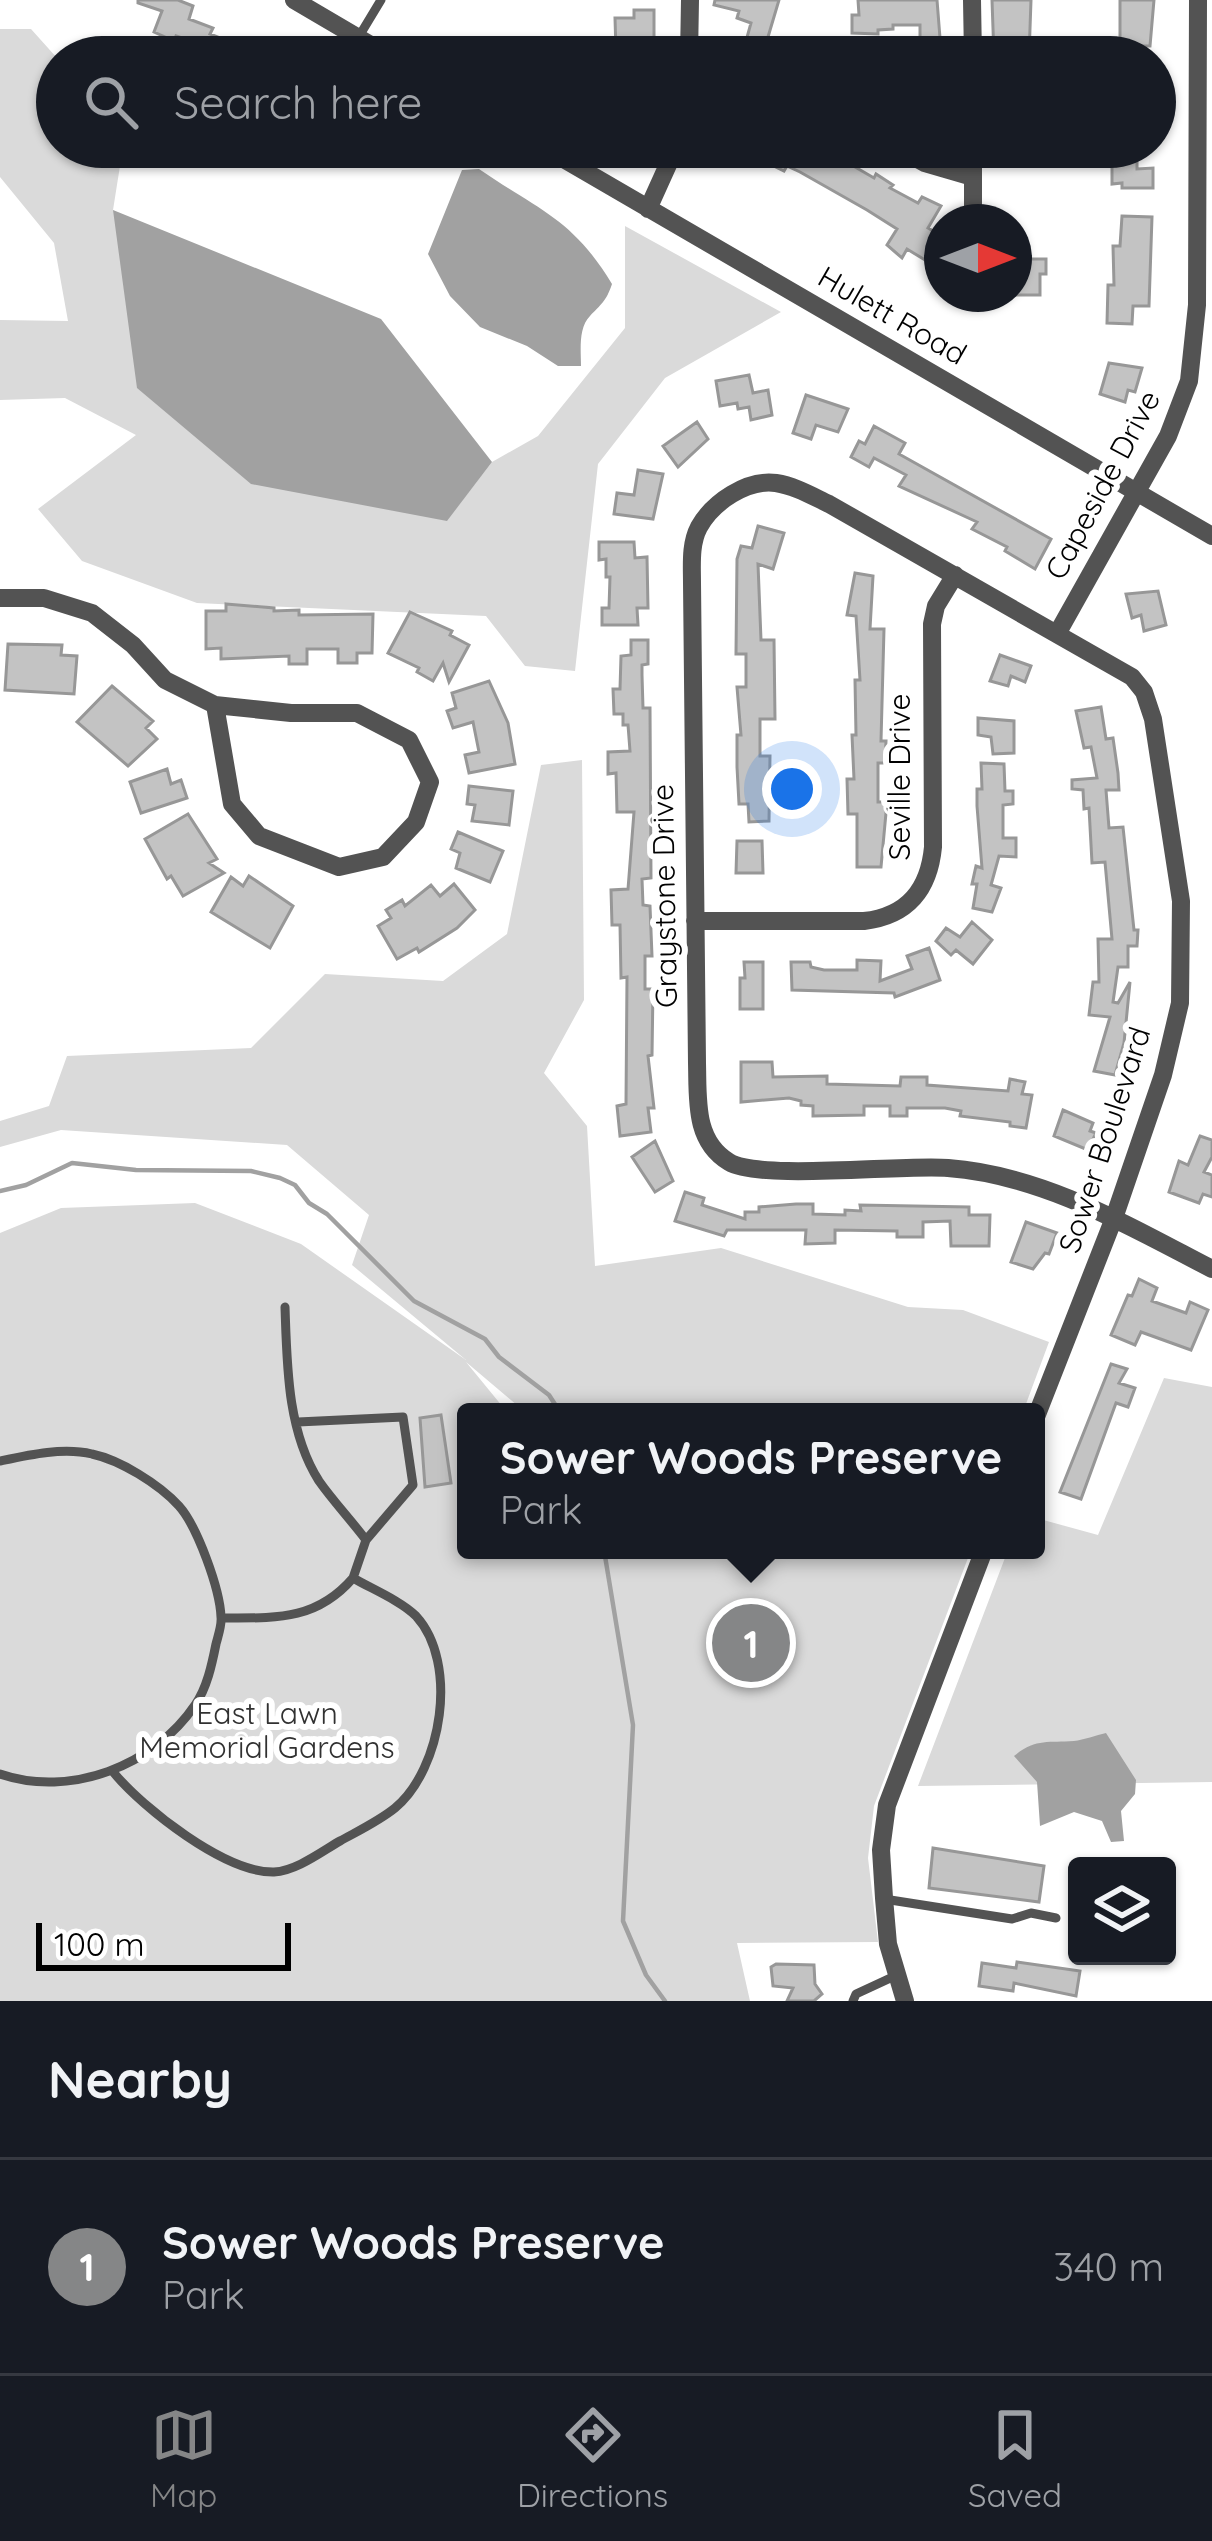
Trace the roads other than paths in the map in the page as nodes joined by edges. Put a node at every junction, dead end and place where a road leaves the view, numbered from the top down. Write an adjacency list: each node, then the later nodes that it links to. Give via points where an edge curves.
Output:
1 (294, 0): 6 (street)
2 (381, 0): 7 (lane)
3 (689, 0): 8 (street)
4 (972, 0): 9 (street)
5 (1198, 0): 17 (street, Capeside Drive)
6 (355, 36)
7 (359, 36)
8 (689, 36)
9 (973, 36)
10 (579, 168): 16 (street, Hulett Road)
11 (667, 168): 16 (street)
12 (942, 168): 14 (street)
13 (973, 168): 14 (street)
14 (973, 177): 15 (street)
15 (974, 204)
16 (649, 209): 18 (street, Hulett Road)
17 (1205, 236): 18 (street, Capeside Drive, via 1189,381)
18 (1137, 493): 19 (street, Hulett Road); 22 (street, Capeside Drive)
19 (1212, 536)
20 (955, 575): 22 (street, Graystone Drive); 24 (street, Seville Drive, via 932,624 933,847 931,872 912,902 864,921); 24 (street, Graystone Drive, via 778,483 738,490 699,526 692,583)
21 (0, 598): 23 (street, via 44,598 92,613 165,680)
22 (1057, 634): 25 (street, Sower Boulevard, via 1144,692 1181,901 1180,1003)
23 (214, 705): 23 (street, via 357,713 410,740 430,782 416,822 383,856 338,867 259,836 232,804)
24 (695, 921): 25 (street, Graystone Drive, via 699,1117 709,1147 734,1165 947,1168 1002,1176)
25 (1114, 1218): 26 (street, Graystone Drive); 28 (street, Sower Boulevard)
26 (1212, 1269)
27 (285, 1307): 29 (lane)
28 (1042, 1403)
29 (298, 1422): 31 (lane, via 318,1479); 31 (lane, via 404,1417 413,1484)
30 (0, 1459): 34 (lane, via 92,1454 137,1474 180,1507)
31 (366, 1540): 33 (lane)
32 (981, 1559): 37 (street, via 887,1805)
33 (353, 1578): 34 (lane, via 336,1599 296,1616); 35 (lane, via 415,1616 440,1658 443,1700 424,1769 397,1807 274,1872 186,1835)
34 (222, 1618): 35 (lane, via 196,1704)
35 (113, 1772): 36 (lane, via 57,1783)
36 (0, 1774)
37 (884, 1898): 38 (lane, via 1012,1919); 39 (street)
38 (1056, 1918)
39 (897, 1975): 40 (lane); 41 (street)
40 (853, 2001)
41 (905, 2001)

